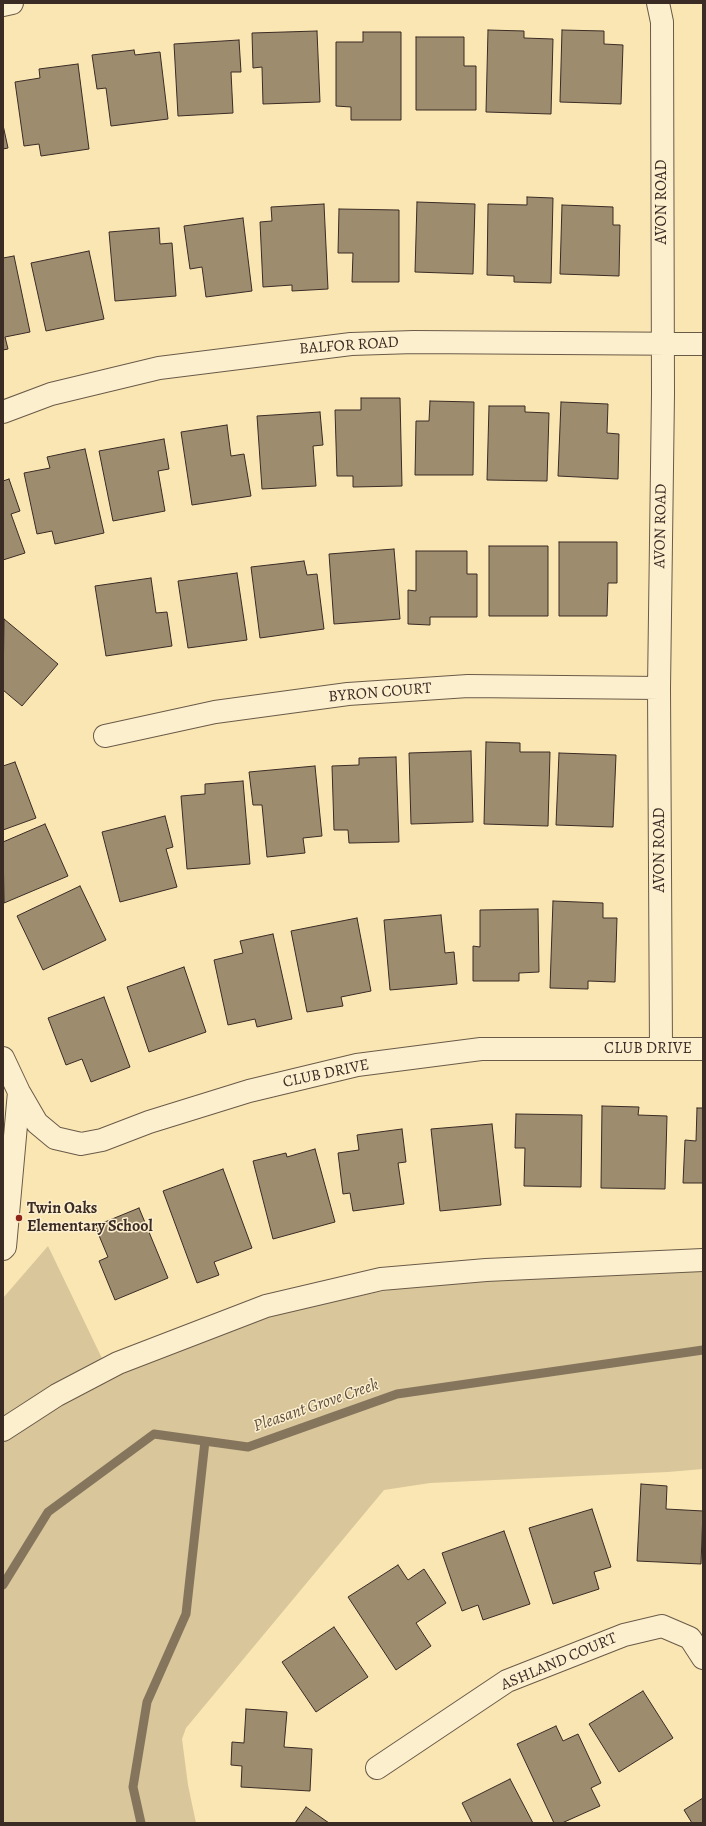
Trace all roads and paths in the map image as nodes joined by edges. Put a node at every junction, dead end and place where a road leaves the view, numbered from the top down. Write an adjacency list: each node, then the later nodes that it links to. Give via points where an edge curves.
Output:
1 (12, 3): 3 (street)
2 (658, 3): 4 (street, AVON ROAD, via 662,22)
3 (3, 5)
4 (663, 344): 5 (street, BALFOR ROAD); 6 (street, BALFOR ROAD, via 351,344 158,368 51,394); 7 (street, AVON ROAD)
5 (703, 344)
6 (3, 412)
7 (659, 688): 8 (street, BYRON COURT, via 468,686 348,694 215,712); 9 (street, AVON ROAD)
8 (105, 736)
9 (661, 1049): 10 (street, CLUB DRIVE); 11 (street, CLUB DRIVE, via 481,1049 358,1065 249,1091 149,1122 102,1140 81,1144 55,1138 37,1123)
10 (703, 1049)
11 (9, 1072): 12 (street, via 6,1239)
12 (3, 1249)
13 (703, 1260): 14 (street, via 486,1270 381,1279 266,1306 118,1363 58,1395)
14 (3, 1430)
15 (703, 1658): 16 (street, ASHLAND COURT, via 690,1638 662,1626 624,1635 507,1682)
16 (377, 1768)

